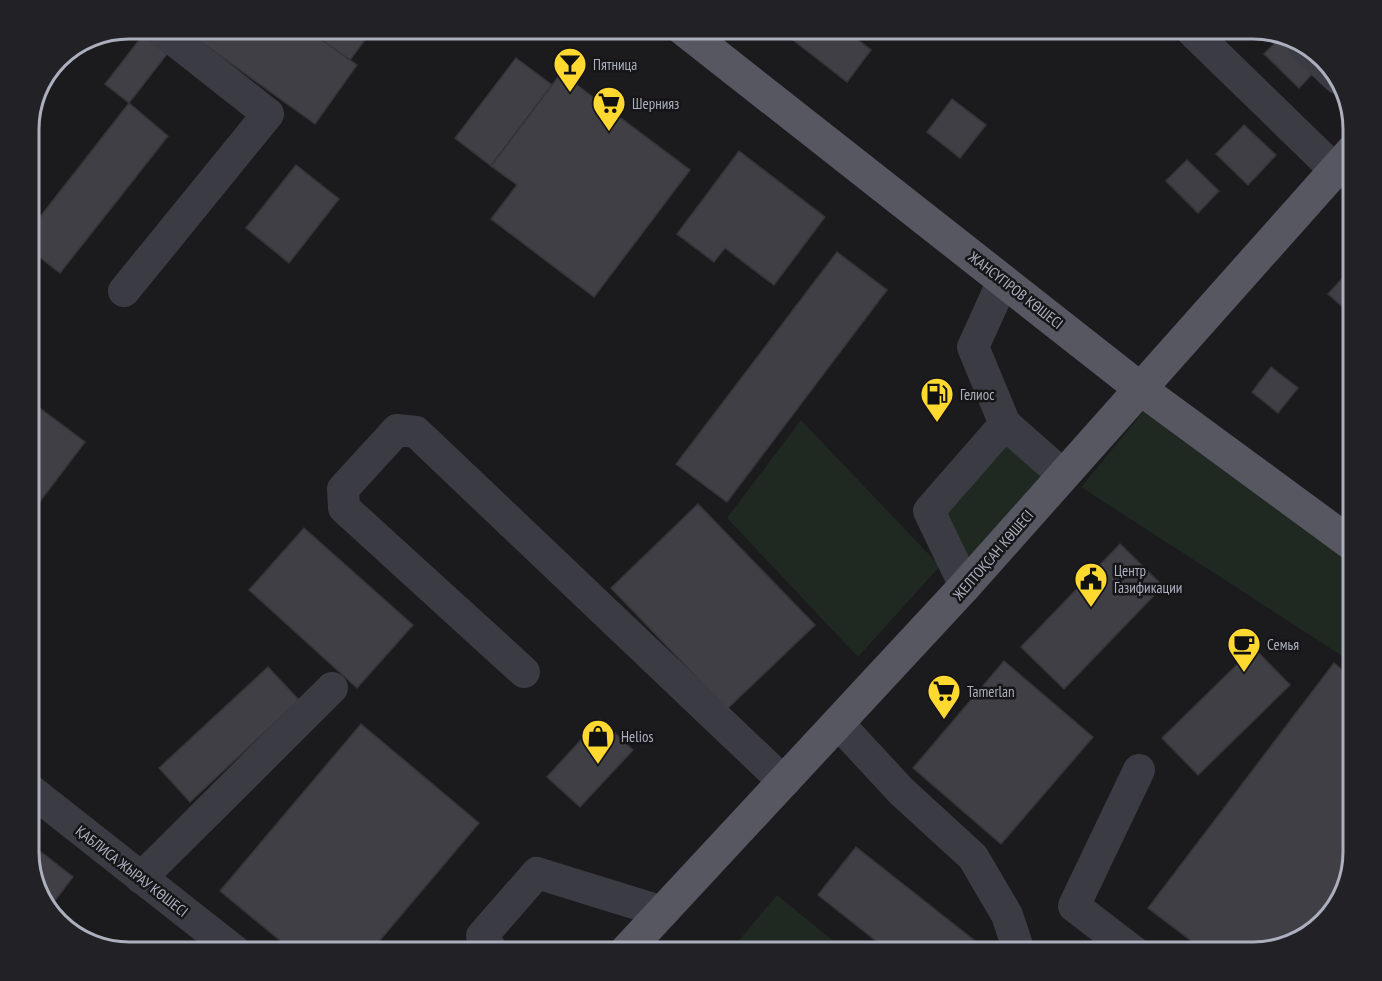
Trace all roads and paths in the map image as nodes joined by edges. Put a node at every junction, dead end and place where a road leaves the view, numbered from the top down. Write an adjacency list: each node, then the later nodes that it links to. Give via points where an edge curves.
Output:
1 (174, 39): 7 (street, via 268,114)
2 (697, 39): 6 (main road, ЖАНСҮГІРОВ КӨШЕСІ)
3 (1201, 39): 4 (street)
4 (1343, 159)
5 (1343, 163): 8 (main road, ЖЕЛТОҚСАН КӨШЕСІ)
6 (1003, 281): 8 (main road, ЖАНСҮГІРОВ КӨШЕСІ); 9 (street, via 973,347)
7 (124, 291)
8 (1142, 390): 10 (main road, ЖЕЛТОҚСАН КӨШЕСІ); 11 (main road, ЖАНСҮГІРОВ КӨШЕСІ)
9 (1005, 424): 10 (street); 12 (street, via 929,511)
10 (1063, 475): 12 (main road, ЖЕЛТОҚСАН КӨШЕСІ)
11 (1343, 538)
12 (965, 586): 15 (main road, ЖЕЛТОҚСАН КӨШЕСІ)
13 (524, 672): 17 (street, via 344,508 343,489 397,430 416,432)
14 (332, 688): 19 (street)
15 (839, 724): 17 (main road, ЖЕЛТОҚСАН КӨШЕСІ); 24 (street, via 901,791 973,858 1007,915)
16 (1139, 770): 25 (street, via 1074,906)
17 (784, 782): 20 (main road, ЖЕЛТОҚСАН КӨШЕСІ)
18 (39, 803): 19 (street, ҚАБЛИСА ЖЫРАУ КӨШЕСІ)
19 (141, 878): 21 (street, ҚАБЛИСА ЖЫРАУ КӨШЕСІ)
20 (663, 912): 22 (street, via 537,873 482,936); 23 (main road, ЖЕЛТОҚСАН КӨШЕСІ)
21 (221, 942)
22 (486, 942)
23 (634, 942)
24 (1016, 942)
25 (1121, 942)

